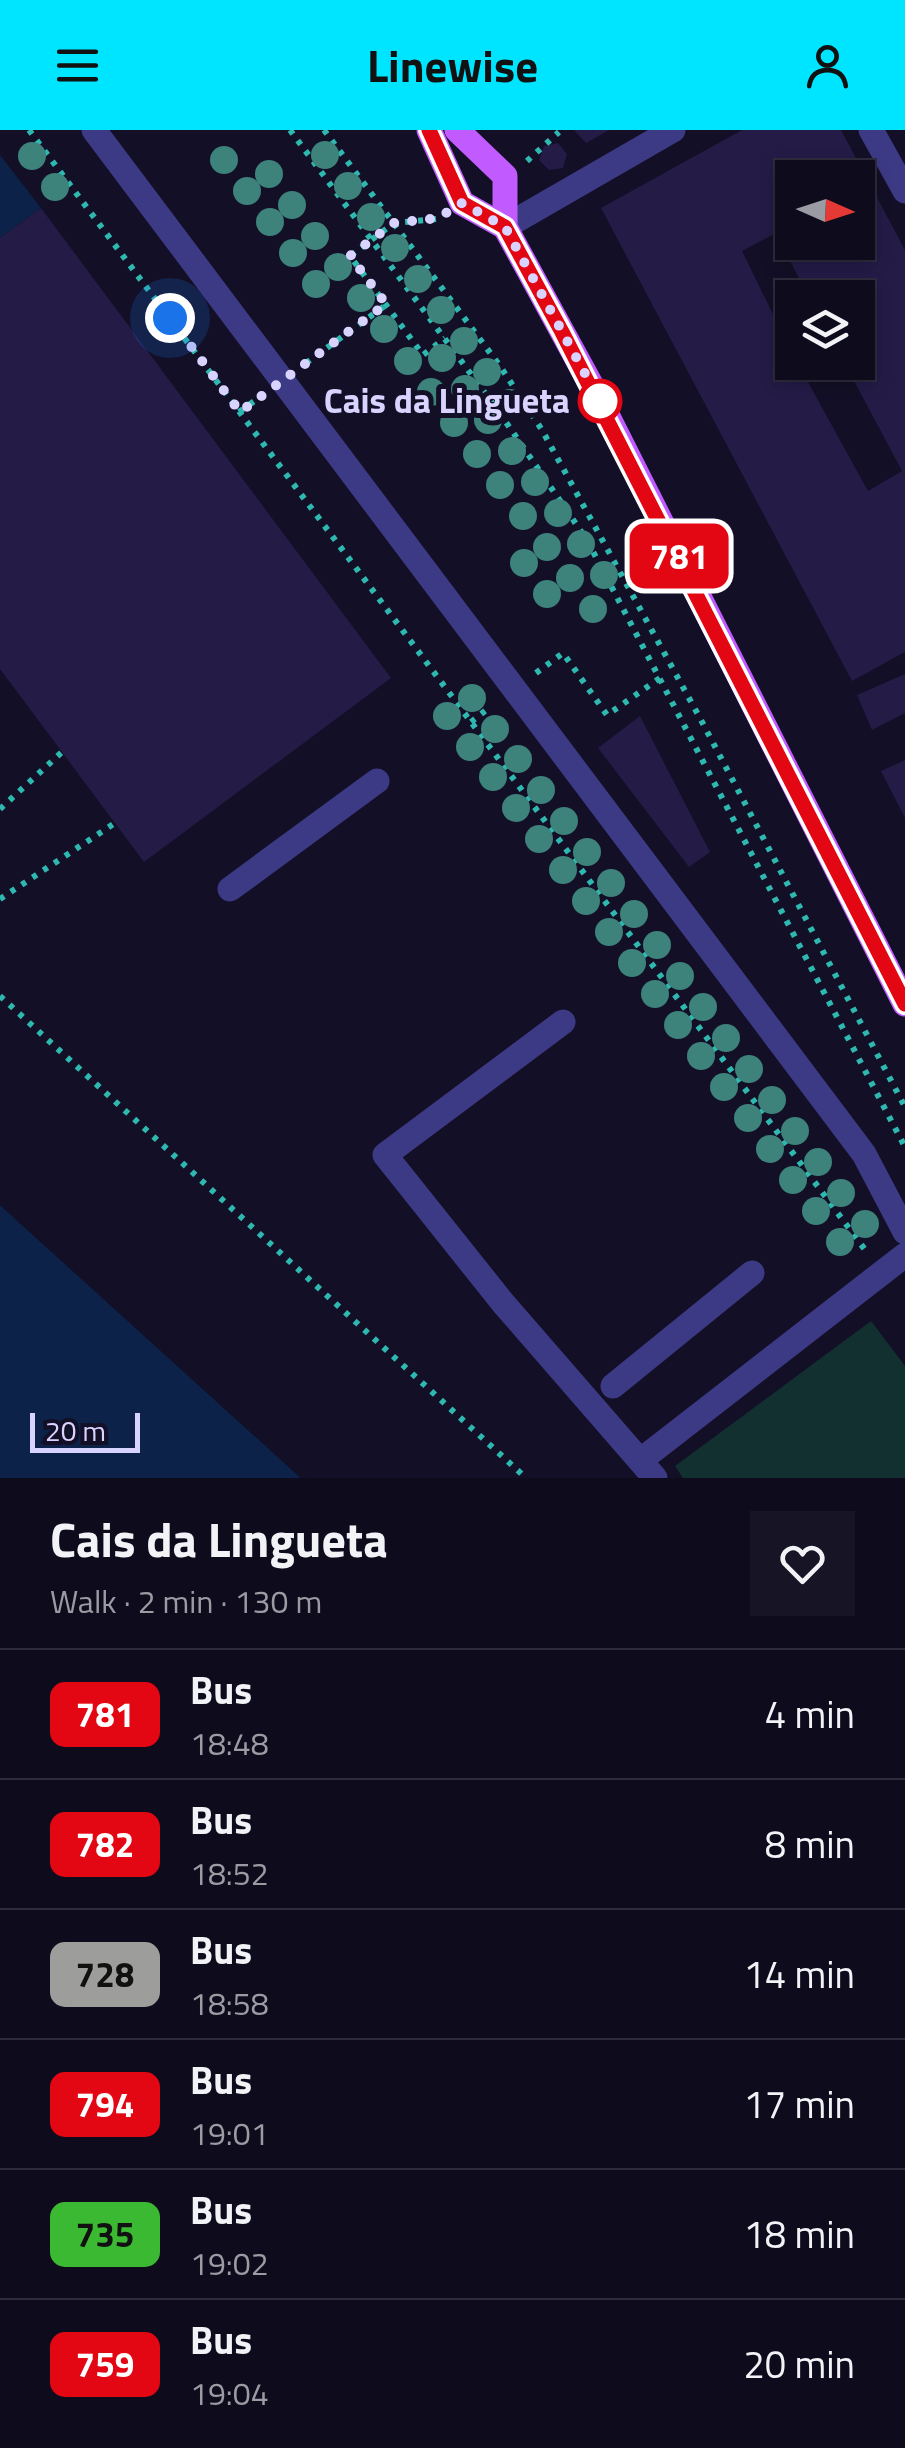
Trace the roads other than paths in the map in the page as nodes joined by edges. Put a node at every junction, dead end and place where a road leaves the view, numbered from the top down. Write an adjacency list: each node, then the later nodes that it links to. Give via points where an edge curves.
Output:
1 (94, 130): 12 (street, via 864,1154)
2 (429, 130): 7 (main road, via 462,203)
3 (457, 130): 7 (main road, via 505,176)
4 (673, 130): 7 (street)
5 (871, 130): 6 (street)
6 (905, 191)
7 (505, 227): 10 (main road)
8 (377, 781): 9 (street)
9 (230, 889)
10 (905, 1004)
11 (563, 1022): 16 (street, via 385,1156)
12 (905, 1232)
13 (905, 1256): 16 (street)
14 (752, 1273): 15 (street)
15 (612, 1386)
16 (648, 1469)

